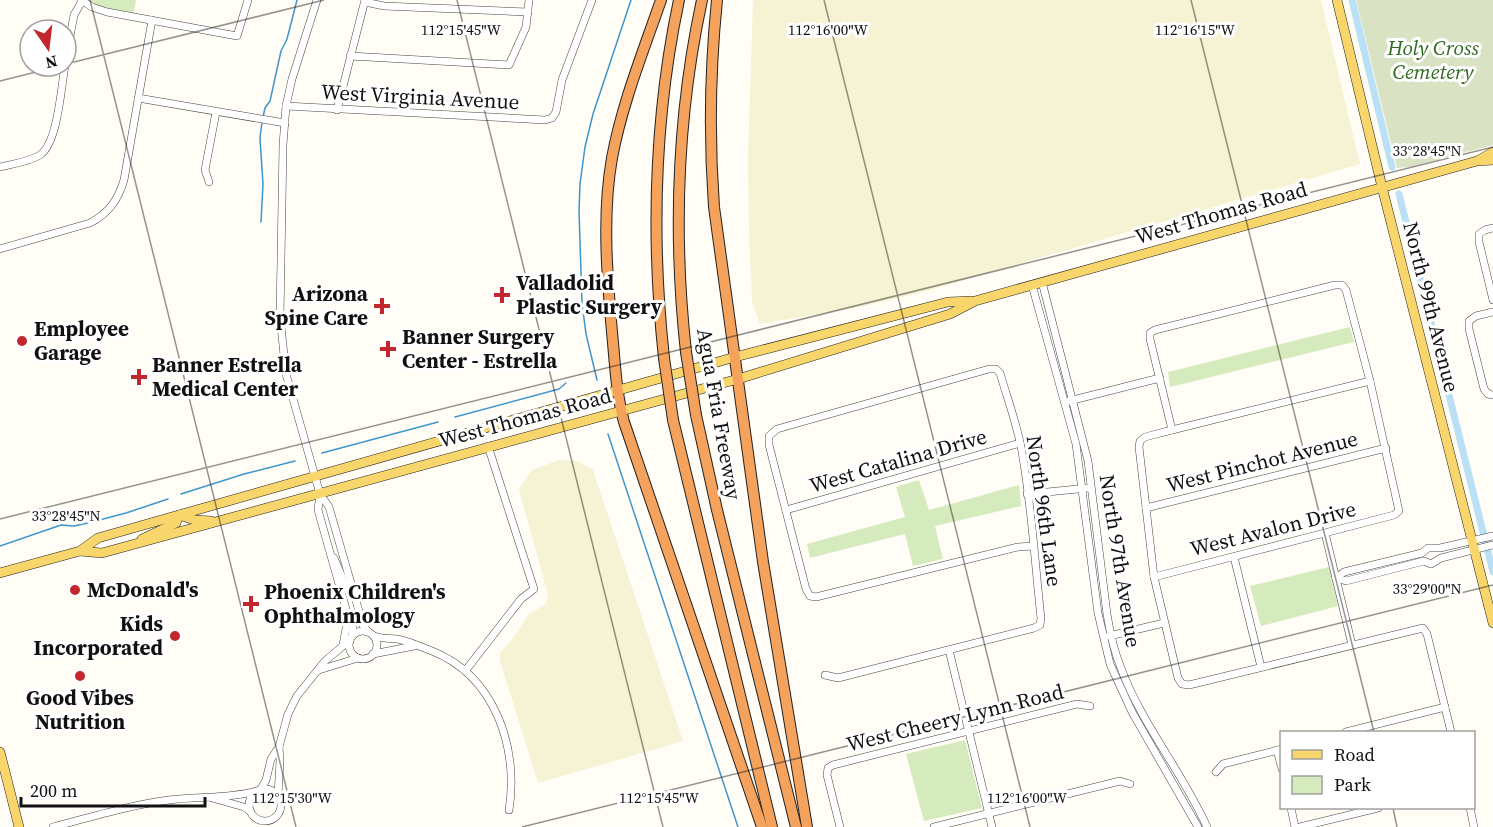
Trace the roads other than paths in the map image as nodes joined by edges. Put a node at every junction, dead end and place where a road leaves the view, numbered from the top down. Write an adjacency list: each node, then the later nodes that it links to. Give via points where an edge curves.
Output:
1 (248, 0): 14 (street, via 237,36)
2 (317, 0): 18 (street)
3 (528, 0): 12 (street)
4 (592, 0): 19 (street, West Virginia Avenue, via 552,118)
5 (661, 0): 38 (highway, via 626,105 612,160 607,203)
6 (679, 0): 111 (highway, Agua Fria Freeway, bridge, via 665,80 656,176 657,276 664,358 681,459)
7 (702, 0): 112 (highway, Agua Fria Freeway, bridge, via 686,94 679,184 686,352 719,520)
8 (717, 0): 34 (highway, via 710,94 711,153)
9 (1337, 0): 27 (main road, North 99th Avenue)
10 (82, 1): 13 (street); 14 (street, via 101,10)
11 (365, 1): 12 (street, via 384,6); 15 (street)
12 (528, 12): 15 (street, via 522,38 509,65)
13 (73, 18)
14 (152, 20): 17 (street)
15 (350, 56): 19 (street)
16 (63, 78): 25 (street, via 51,139 41,154)
17 (138, 98): 20 (street); 29 (street, via 124,180 117,199 103,216 83,226)
18 (286, 106): 19 (street, West Virginia Avenue); 21 (street)
19 (336, 110)
20 (216, 112): 21 (street); 26 (street, via 205,170)
21 (285, 123): 48 (street, via 280,317 283,355)
22 (1493, 152): 24 (main road, West Thomas Road)
23 (1493, 160): 24 (main road, West Thomas Road)
24 (1477, 161): 27 (main road, West Thomas Road)
25 (0, 167)
26 (209, 182)
27 (1382, 187): 30 (main road, West Thomas Road); 59 (main road, North 99th Avenue)
28 (1493, 228): 31 (street, via 1479,234)
29 (0, 249)
30 (1037, 284): 32 (main road, West Thomas Road); 40 (street, North 97th Avenue)
31 (1493, 300)
32 (975, 301): 34 (main road, West Thomas Road, via 948,302); 36 (main road, West Thomas Road, via 950,314)
33 (1493, 312): 39 (street, via 1469,321 1484,389)
34 (735, 357): 36 (highway); 38 (main road, West Thomas Road)
35 (1160, 378): 37 (street, via 1150,339 1155,330 1342,285); 40 (street); 42 (street)
36 (738, 379): 41 (main road, West Thomas Road); 113 (highway, via 763,562)
37 (1370, 381): 42 (street); 46 (street)
38 (617, 390): 41 (highway); 43 (main road, West Thomas Road)
39 (1490, 395)
40 (1068, 402): 49 (street, North 97th Avenue, via 1088,461)
41 (621, 411): 45 (main road, West Thomas Road); 110 (highway)
42 (1172, 430): 52 (street, via 1140,441)
43 (455, 438): 47 (main road); 48 (main road, West Thomas Road)
44 (1020, 443): 51 (street, North 96th Lane); 53 (street, West Catalina Drive); 53 (street, North 96th Lane, via 996,369 777,429 769,436 769,445)
45 (488, 446): 47 (main road, West Thomas Road); 85 (street, via 534,589 521,599)
46 (1386, 448): 52 (street, West Pinchot Avenue); 56 (street, West Avalon Drive, via 1400,511)
47 (452, 457): 50 (main road, West Thomas Road)
48 (316, 477): 50 (street); 54 (main road, West Thomas Road)
49 (1087, 488): 51 (street); 75 (street, North 97th Avenue, via 1098,613)
50 (320, 494): 55 (main road, West Thomas Road); 63 (street, via 318,510); 70 (street, via 329,507)
51 (1028, 494): 61 (street, North 96th Lane)
52 (1146, 508): 68 (street)
53 (786, 510): 61 (street, via 806,589 816,597)
54 (179, 515): 55 (main road); 58 (main road, via 176,523); 62 (main road, West Thomas Road, via 98,538)
55 (221, 521): 58 (main road, West Thomas Road)
56 (1325, 533): 65 (street, West Avalon Drive); 69 (street)
57 (1493, 536): 59 (street)
58 (133, 545): 62 (main road, West Thomas Road, via 102,553)
59 (1474, 545): 60 (street); 64 (street, via 1428,548); 66 (street, via 1431,564); 73 (main road, North 99th Avenue)
60 (1493, 545)
61 (1033, 546): 80 (street, North 96th Lane, via 1040,625)
62 (80, 551): 67 (main road, West Thomas Road)
63 (330, 551): 70 (street, via 348,591); 71 (street)
64 (1422, 553): 66 (street); 69 (street, via 1344,572)
65 (1234, 556): 68 (street, West Avalon Drive); 83 (street)
66 (1424, 561): 69 (street, via 1346,581)
67 (0, 573)
68 (1154, 577): 72 (street)
69 (1336, 578): 77 (street)
70 (354, 592): 74 (street, via 363,625)
71 (348, 616): 76 (street, via 353,627); 78 (street)
72 (1164, 623): 75 (street); 83 (street, via 1182,684)
73 (1493, 623)
74 (371, 634): 76 (street, via 359,631); 79 (street); 81 (street, via 377,645)
75 (1107, 637): 117 (street, North 97th Avenue, via 1113,673); 118 (street, North 97th Avenue, via 1131,693)
76 (351, 638): 78 (street); 82 (street, via 350,648)
77 (1352, 645): 83 (street); 88 (street, via 1423,628)
78 (343, 646): 84 (street)
79 (414, 646): 81 (street); 85 (street)
80 (949, 650): 86 (street, via 838,678); 89 (street)
81 (374, 654): 82 (street)
82 (358, 658): 84 (street)
83 (1261, 668)
84 (320, 670): 92 (street, via 292,706)
85 (466, 670): 103 (street, via 490,700 503,732 512,771)
86 (825, 675)
87 (1090, 706): 89 (street, West Cheery Lynn Road, via 1077,704)
88 (1445, 707): 90 (street); 91 (street)
89 (968, 731): 105 (street); 114 (street, West Cheery Lynn Road, via 828,768)
90 (1350, 731)
91 (1451, 731)
92 (279, 747): 97 (street); 98 (street)
93 (1279, 749): 95 (street, via 1223,764)
94 (0, 752): 107 (main road)
95 (1216, 772)
96 (1130, 784): 105 (street, via 1120,781)
97 (258, 790): 98 (street, via 270,789); 99 (street); 104 (street, via 249,800)
98 (278, 795): 106 (street, via 281,807)
99 (212, 798): 104 (street, via 244,807); 108 (street, via 147,804)
100 (1291, 809): 119 (street)
101 (1370, 809): 120 (street)
102 (1470, 809): 121 (street)
103 (509, 810)
104 (252, 814): 106 (street); 109 (street)
105 (988, 814): 115 (street); 116 (street)
106 (267, 824)
107 (18, 827)
108 (52, 827)
109 (255, 827)
110 (762, 827)
111 (772, 827)
112 (796, 827)
113 (807, 827)
114 (840, 827)
115 (934, 827)
116 (992, 827)
117 (1198, 827)
118 (1207, 827)
119 (1295, 827)
120 (1300, 827)
121 (1474, 827)

